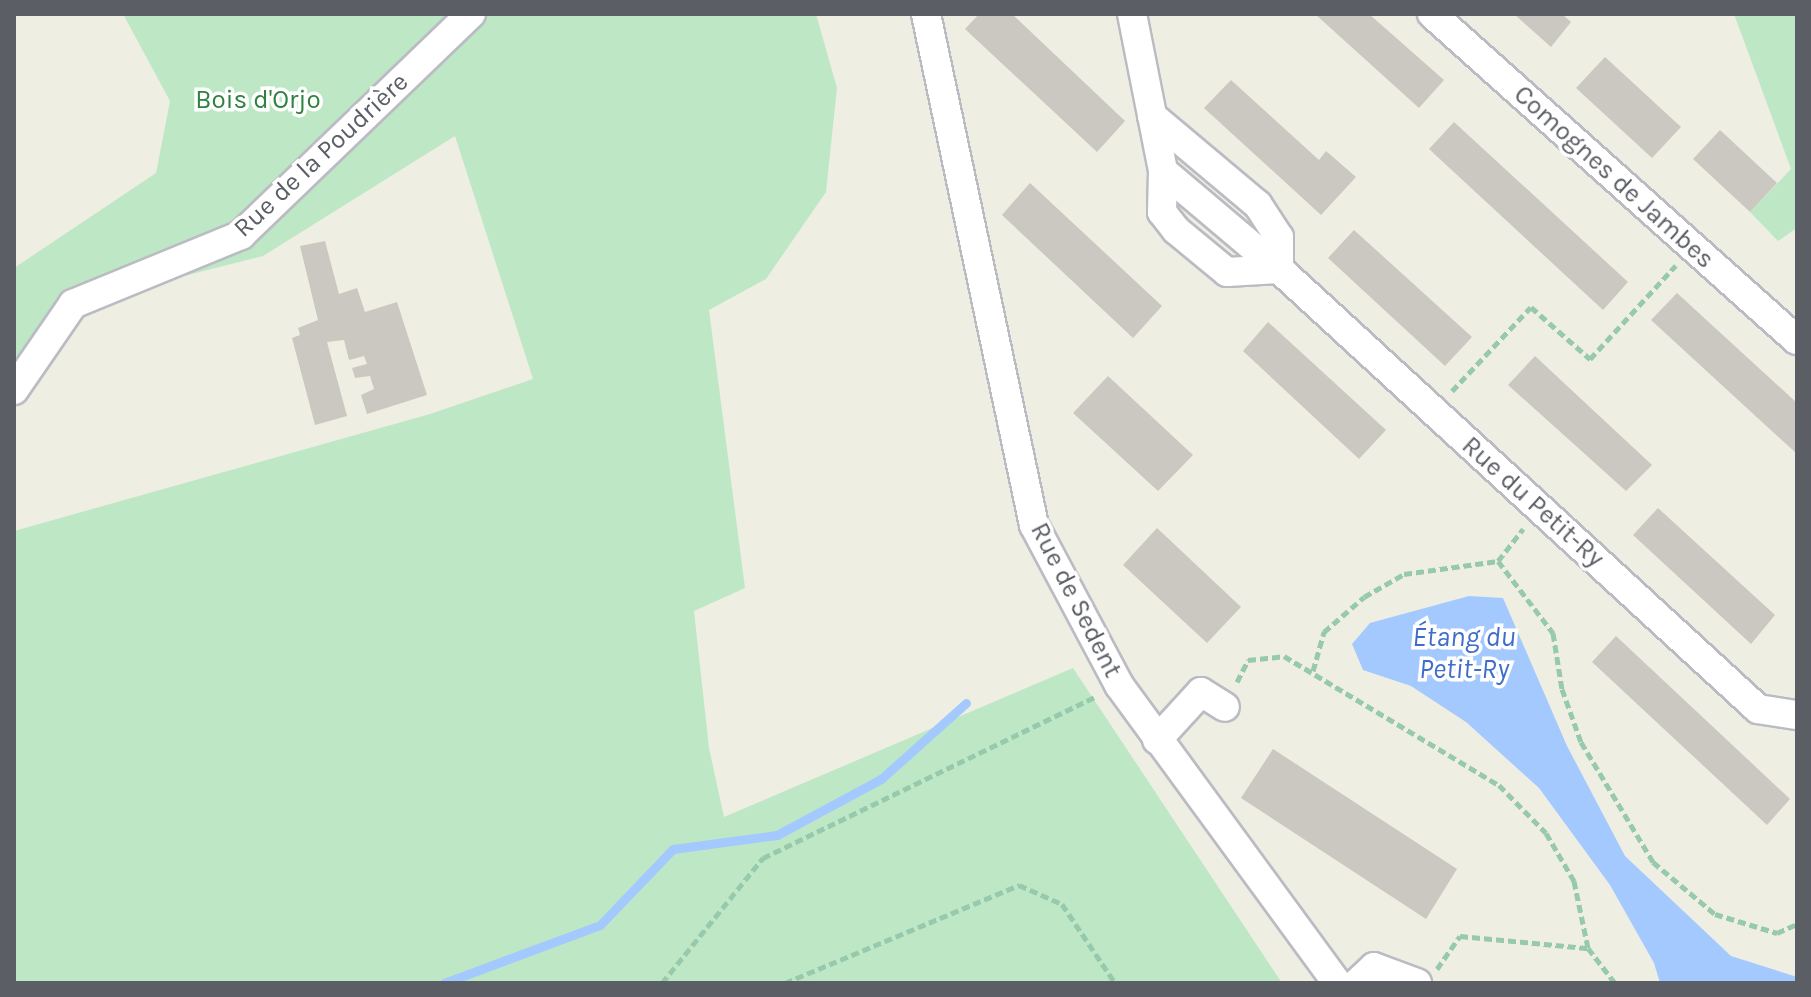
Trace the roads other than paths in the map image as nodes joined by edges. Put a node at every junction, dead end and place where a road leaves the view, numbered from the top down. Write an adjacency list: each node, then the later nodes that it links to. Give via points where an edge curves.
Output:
1 (471, 14): 8 (street, Rue de la Poudrière, via 241,235 73,304)
2 (926, 14): 11 (street, Rue de Sedent, via 1034,525 1119,685)
3 (1132, 14): 5 (street)
4 (1432, 14): 7 (street, Comognes de Jambes)
5 (1152, 116): 6 (street, via 1258,205 1279,237); 6 (street, via 1163,171 1162,212 1176,230 1227,272)
6 (1279, 269): 10 (street, Rue du Petit-Ry, via 1758,709)
7 (1797, 340)
8 (14, 390)
9 (1225, 707): 11 (street, via 1201,692)
10 (1797, 715)
11 (1157, 740): 13 (street, Rue de Sedent)
12 (1426, 977): 14 (street, via 1374,967)
13 (1337, 983)
14 (1357, 983)

